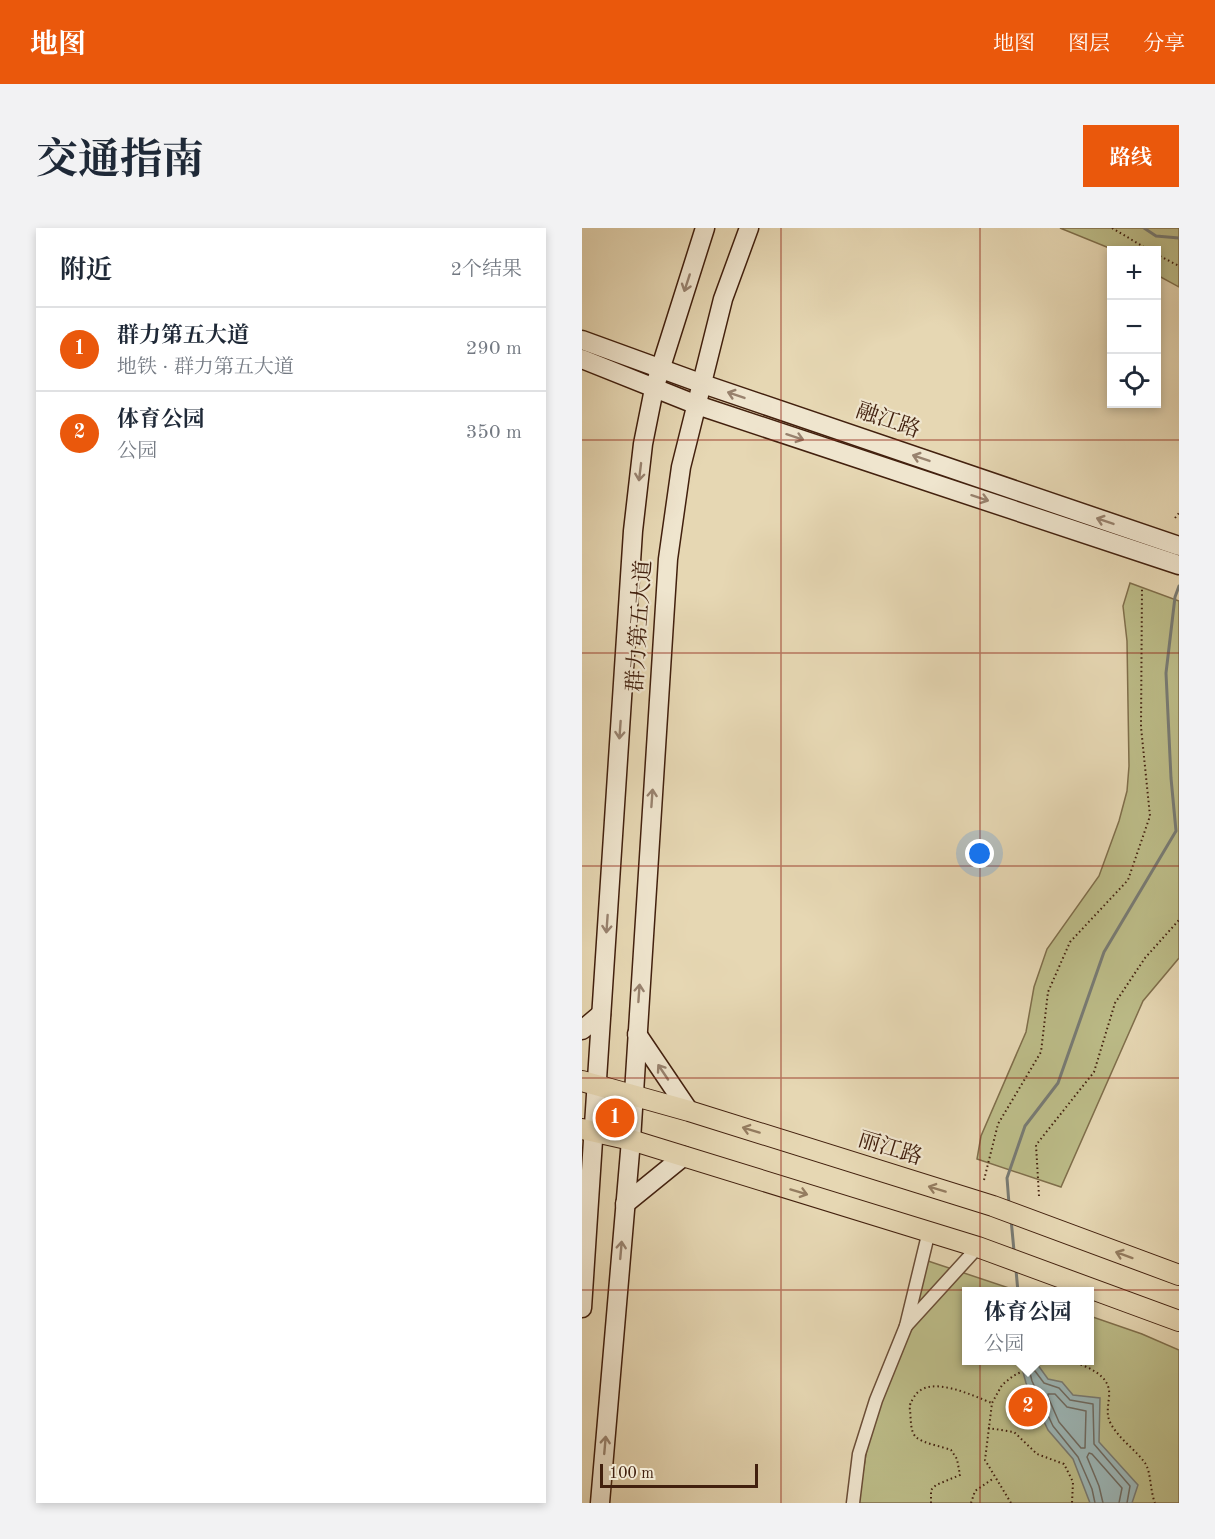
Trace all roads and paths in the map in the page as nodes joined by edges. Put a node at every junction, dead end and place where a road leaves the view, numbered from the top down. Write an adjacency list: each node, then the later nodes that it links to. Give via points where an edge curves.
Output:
1 (705, 228): 9 (main road, 群力第五大道, one-way to 9)
2 (749, 228): 10 (main road, 群力第五大道, via 723,299)
3 (1112, 228): 4 (path)
4 (1142, 246)
5 (1161, 257): 6 (path)
6 (1179, 266)
7 (582, 340): 9 (main road, 融江路)
8 (582, 359): 11 (main road, 融江路)
9 (661, 369): 10 (main road, 融江路); 11 (main road, 群力第五大道)
10 (703, 384): 12 (main road, 群力第五大道); 16 (main road, 融江路, one-way to 10)
11 (654, 389): 12 (main road, 融江路); 20 (main road, 群力第五大道, one-way to 20, via 633,531)
12 (697, 405): 16 (main road, 融江路, one-way to 16); 22 (main road, 群力第五大道, one-way to 12, via 668,559 681,467)
13 (1179, 513): 14 (path)
14 (1175, 518)
15 (1179, 546): 16 (main road, 融江路)
16 (1158, 548): 17 (main road, 融江路)
17 (1179, 565)
18 (1142, 588): 29 (path, via 1141,727 1150,816 1128,880 1071,942 1048,992 1041,1052 998,1124)
19 (1179, 920): 31 (path, via 1145,958 1115,1003 1094,1072 1036,1145)
20 (601, 1014): 21 (main road); 23 (main road, 群力第五大道)
21 (582, 1030)
22 (637, 1034): 24 (main road, 群力第五大道); 25 (main road, one-way to 22)
23 (589, 1082): 24 (main road, 丽江路); 26 (main road, 群力第五大道)
24 (632, 1095): 25 (main road, 丽江路); 27 (main road, 群力第五大道)
25 (689, 1111): 35 (main road, 丽江路, one-way to 25, via 993,1206)
26 (588, 1130): 27 (main road); 30 (main road, 群力第五大道)
27 (631, 1140): 28 (main road); 32 (main road, 群力第五大道)
28 (684, 1156): 32 (main road); 33 (main road, one-way to 33)
29 (984, 1180)
30 (586, 1195): 38 (main road, 群力第五大道)
31 (1039, 1196)
32 (625, 1204): 46 (main road, 群力第五大道, one-way to 32)
33 (929, 1232): 34 (main road); 40 (street)
34 (978, 1247): 36 (main road); 40 (street)
35 (1179, 1275)
36 (1085, 1287)
37 (1094, 1290): 39 (main road)
38 (582, 1308)
39 (1179, 1321)
40 (906, 1326): 47 (street, via 859,1454)
41 (1035, 1365): 43 (path, via 1002,1385)
42 (1081, 1365): 52 (path, via 1096,1371 1107,1387 1107,1418 1149,1469)
43 (992, 1403): 44 (path); 48 (path, via 945,1387 918,1391 913,1398 909,1406 913,1434 951,1450 960,1475 936,1485 931,1490)
44 (988, 1428): 45 (path, via 985,1460); 51 (path, via 1014,1432 1037,1454 1064,1464 1073,1482)
45 (995, 1477): 49 (path, via 975,1491); 50 (path)
46 (600, 1503)
47 (853, 1503)
48 (931, 1503)
49 (971, 1503)
50 (1011, 1503)
51 (1072, 1503)
52 (1155, 1503)

